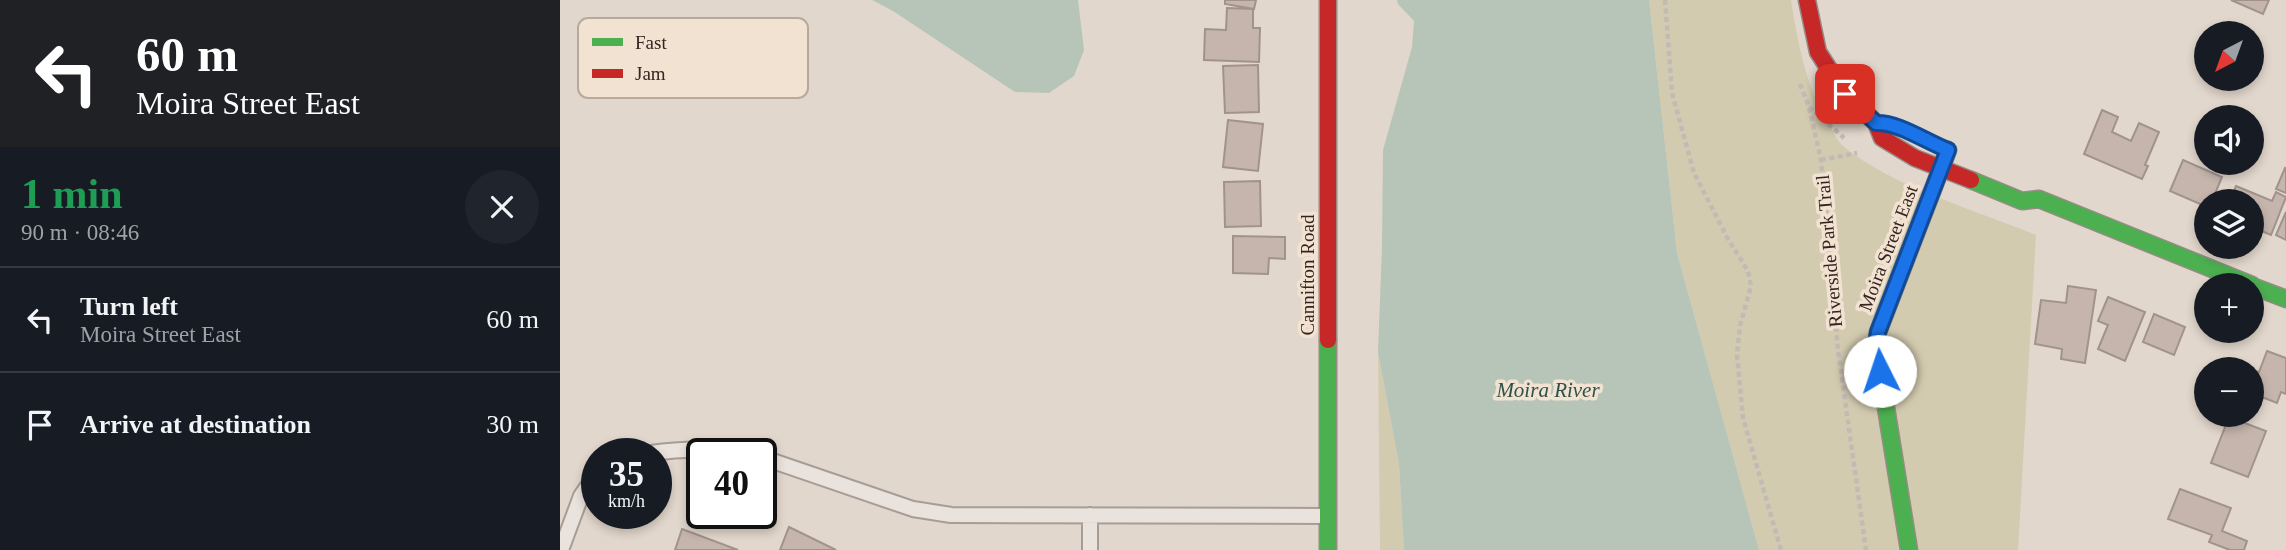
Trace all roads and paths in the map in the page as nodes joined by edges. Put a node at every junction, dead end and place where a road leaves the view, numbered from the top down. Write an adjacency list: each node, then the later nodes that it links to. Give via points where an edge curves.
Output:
1 (1328, 0): 17 (street, Cannifton Road)
2 (1665, 0): 21 (path, via 1672,93 1694,173 1748,271 1751,286 1737,355 1743,418)
3 (1807, 0): 8 (street, Moira Street East, via 1818,52 1845,94 1883,123 1882,138)
4 (1799, 82): 7 (path, Riverside Park Trail)
5 (1947, 150): 8 (street, Moira Street East)
6 (1863, 152): 7 (path)
7 (1821, 160): 22 (path, Riverside Park Trail, via 1838,350)
8 (1940, 168): 10 (street, via 2022,201); 23 (street, Moira Street East, via 1876,345)
9 (2029, 184): 10 (street)
10 (2039, 199): 11 (street)
11 (2222, 273)
12 (2264, 290): 13 (street)
13 (2286, 299)
14 (777, 462): 16 (lane, via 913,509 951,515)
15 (581, 496): 18 (lane)
16 (1090, 515): 17 (lane); 19 (lane)
17 (1328, 516): 20 (street, Cannifton Road)
18 (561, 550)
19 (1090, 550)
20 (1328, 550)
21 (1780, 550)
22 (1866, 550)
23 (1909, 550)

